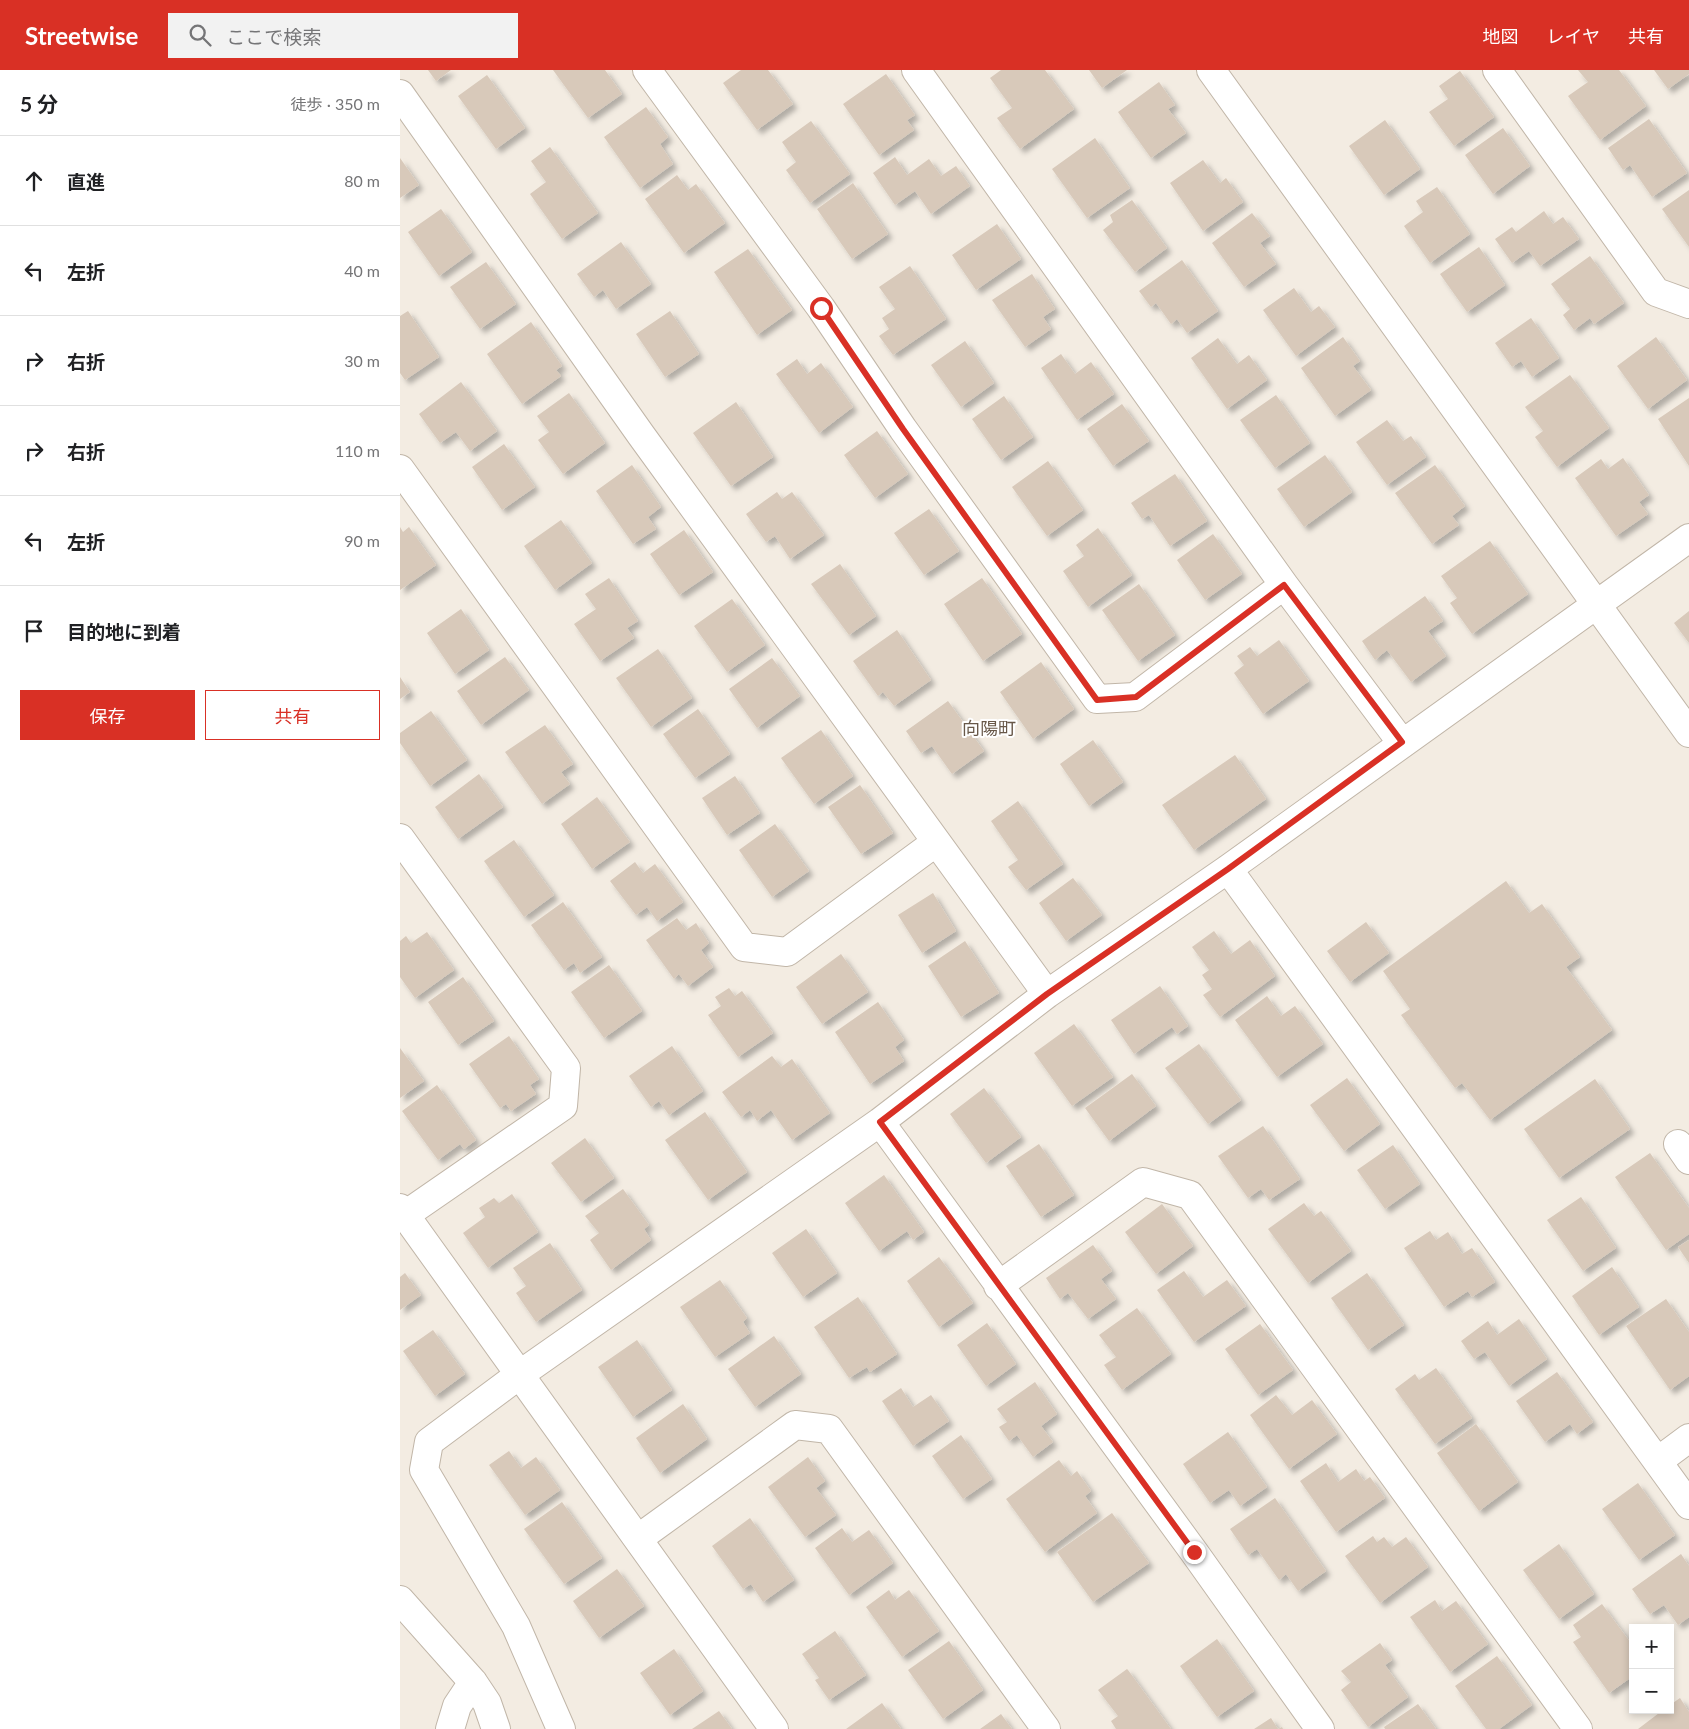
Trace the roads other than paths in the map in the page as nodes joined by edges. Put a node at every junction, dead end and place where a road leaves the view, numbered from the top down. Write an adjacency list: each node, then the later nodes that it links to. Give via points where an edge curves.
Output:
1 (647, 70): 9 (street, via 821,308 903,429 1097,700 1136,697)
2 (916, 70): 9 (street)
3 (1211, 70): 10 (street)
4 (1496, 70): 6 (street, via 1656,292)
5 (400, 94): 14 (street)
6 (1689, 304)
7 (400, 469): 14 (street, via 744,947 787,952)
8 (1689, 538): 10 (street)
9 (1284, 585): 12 (street)
10 (1597, 604): 11 (street); 12 (street)
11 (1689, 733)
12 (1402, 742): 15 (street)
13 (400, 838): 18 (street, via 566,1068 563,1106)
14 (935, 842): 16 (street)
15 (1228, 869): 16 (street); 22 (street)
16 (1047, 994): 17 (street)
17 (880, 1122): 19 (street); 20 (street)
18 (402, 1212): 20 (street)
19 (998, 1286): 32 (street); 33 (street, via 1143,1182 1190,1195)
20 (519, 1375): 24 (street); 29 (street, via 429,1442 424,1470 516,1626)
21 (1689, 1438): 22 (street)
22 (1658, 1461): 23 (street)
23 (1689, 1505)
24 (639, 1538): 30 (street); 31 (street, via 795,1425 828,1429)
25 (400, 1600): 26 (street)
26 (473, 1682): 27 (street, via 457,1706); 28 (street, via 487,1703)
27 (450, 1729)
28 (496, 1729)
29 (561, 1729)
30 (774, 1729)
31 (1046, 1729)
32 (1320, 1729)
33 (1578, 1729)

